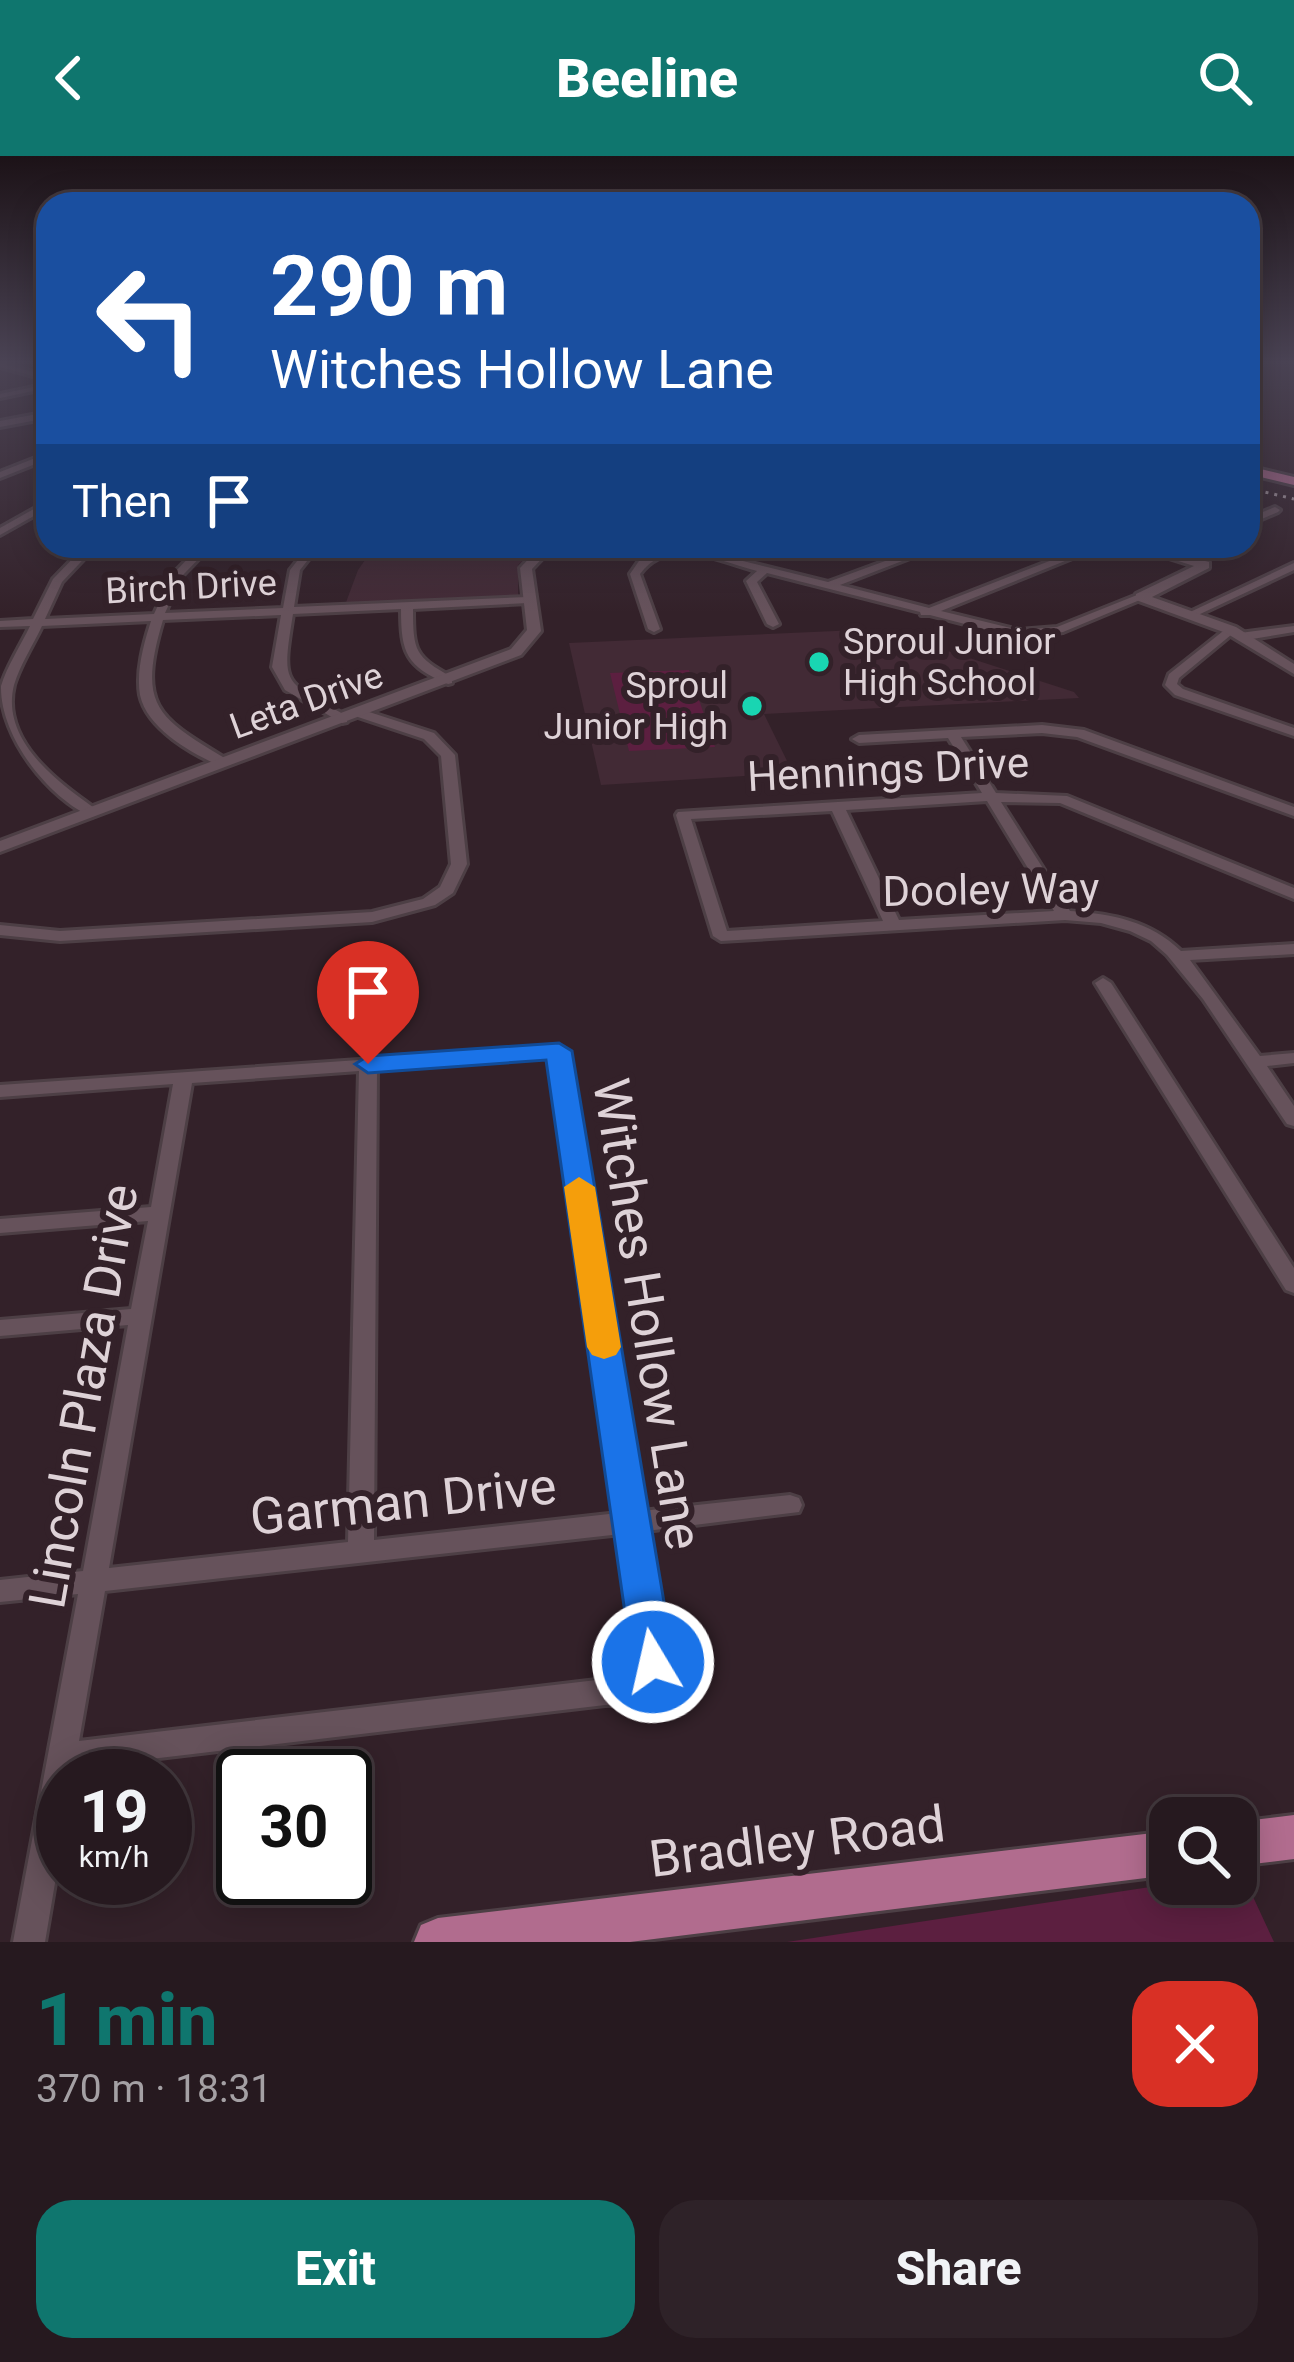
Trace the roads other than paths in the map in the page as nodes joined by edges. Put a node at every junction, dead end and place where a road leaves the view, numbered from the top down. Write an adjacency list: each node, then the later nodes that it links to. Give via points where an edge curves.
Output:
1 (36, 461): 2 (street)
2 (0, 471)
3 (1260, 473): 4 (main road)
4 (1294, 482)
5 (36, 510): 8 (street)
6 (1275, 510): 7 (street)
7 (1260, 517)
8 (0, 532)
9 (79, 558): 30 (street)
10 (194, 558): 29 (street, via 174,579)
11 (304, 558): 26 (street)
12 (536, 558): 24 (street, Leta Drive, via 526,568)
13 (650, 558): 33 (street, via 635,574)
14 (720, 558): 19 (street)
15 (741, 558): 19 (street)
16 (903, 558): 22 (street)
17 (1065, 558): 27 (street)
18 (1180, 558): 23 (street, via 1204,565)
19 (732, 561): 21 (street)
20 (1294, 566): 28 (street)
21 (764, 570): 22 (street); 32 (street, via 751,580)
22 (826, 586): 27 (street)
23 (1141, 597): 27 (street, via 1037,634); 28 (street)
24 (528, 600): 25 (street, Birch Drive); 37 (street, Leta Drive, via 529,642)
25 (407, 605): 26 (street, Birch Drive); 37 (street, via 407,653)
26 (285, 612): 29 (street, Birch Drive); 39 (street, via 283,679)
27 (925, 613)
28 (1194, 613): 35 (street)
29 (160, 617): 30 (street, Birch Drive); 43 (street, via 144,670 149,704 171,730)
30 (36, 622): 31 (street, Birch Drive); 47 (street, via 6,689 10,732 22,757)
31 (0, 624)
32 (773, 624)
33 (654, 629)
34 (1294, 629): 35 (street)
35 (1236, 633): 36 (street); 40 (street, via 1171,685)
36 (1294, 670)
37 (448, 680): 38 (street, Leta Drive)
38 (360, 712): 39 (street, Leta Drive); 53 (street, via 429,736 448,754 459,864 447,890 428,902 350,919 60,936)
39 (342, 719): 43 (street, Leta Drive)
40 (1294, 732)
41 (952, 734): 42 (street); 44 (street); 46 (street, via 1078,733)
42 (860, 739)
43 (223, 763): 47 (street, Leta Drive)
44 (988, 797): 45 (street, Hennings Drive); 50 (street, Hennings Drive, via 1062,799); 51 (street)
45 (837, 806): 48 (street, Hennings Drive); 52 (street)
46 (1294, 812)
47 (92, 813): 49 (street, Leta Drive)
48 (683, 815): 52 (street, Dooley Way, via 722,936)
49 (0, 847)
50 (1294, 894)
51 (1065, 915): 52 (street, Dooley Way); 55 (street, Dooley Way, via 1134,926)
52 (893, 925)
53 (0, 930)
54 (1294, 949): 55 (street)
55 (1178, 956): 58 (street, Dooley Way)
56 (1103, 983): 65 (street)
57 (1294, 1058): 58 (street)
58 (1252, 1062): 62 (street, Dooley Way)
59 (368, 1064): 60 (street, Witches Hollow Lane); 69 (street, Witches Hollow Lane, via 559,1051); 70 (street)
60 (184, 1077): 61 (street, Witches Hollow Lane); 63 (street, Lincoln Plaza Drive)
61 (0, 1091)
62 (1294, 1120)
63 (160, 1213): 64 (street); 66 (street, Lincoln Plaza Drive)
64 (0, 1226)
65 (1294, 1285)
66 (142, 1316): 67 (street); 71 (street, Lincoln Plaza Drive)
67 (0, 1328)
68 (790, 1505): 69 (street, Garman Drive)
69 (631, 1523): 70 (street, Garman Drive); 74 (street, Witches Hollow Lane, via 664,1691)
70 (361, 1550): 71 (street, Garman Drive)
71 (98, 1580): 72 (street, Garman Drive); 73 (street, Lincoln Plaza Drive)
72 (0, 1591)
73 (67, 1749)
74 (125, 1749)
75 (1294, 1838): 76 (main road)
76 (1257, 1842)
77 (1149, 1855): 80 (main road, Bradley Road)
78 (36, 1905): 79 (street, Lincoln Plaza Drive)
79 (29, 1942)
80 (438, 1942)

